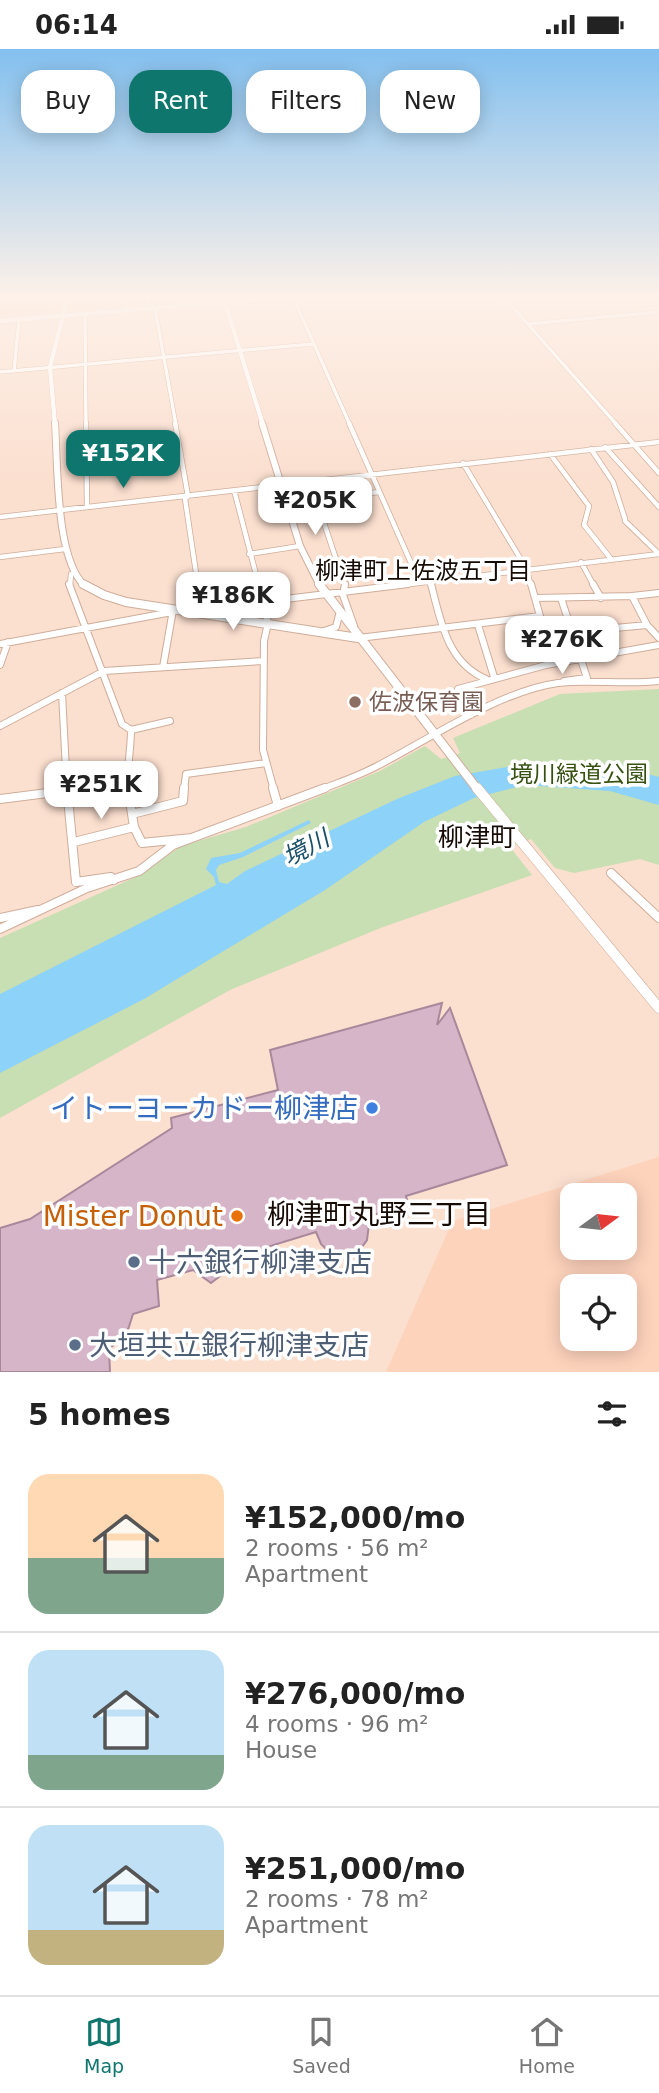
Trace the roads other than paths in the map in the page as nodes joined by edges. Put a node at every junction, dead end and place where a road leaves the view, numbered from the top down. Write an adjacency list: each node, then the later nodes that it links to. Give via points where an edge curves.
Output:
1 (163, 357): 26 (street)
2 (15, 358): 11 (street)
3 (52, 358): 10 (main road)
4 (86, 358): 9 (street)
5 (155, 358): 9 (street)
6 (241, 358): 22 (main road)
7 (319, 358): 20 (street)
8 (558, 358): 14 (street)
9 (86, 364): 10 (street); 27 (street)
10 (50, 367): 11 (street); 29 (main road)
11 (14, 371): 12 (street)
12 (0, 372)
13 (659, 442): 14 (street)
14 (634, 445): 15 (street); 19 (street)
15 (606, 447): 16 (street); 28 (street)
16 (591, 449): 17 (street); 34 (street, via 613,476 625,520)
17 (550, 454): 18 (street); 36 (street, via 589,506 584,525)
18 (463, 463): 20 (street); 38 (street)
19 (659, 473)
20 (371, 474): 21 (street); 24 (street)
21 (310, 481): 22 (street); 42 (street)
22 (280, 485): 23 (street); 31 (main road)
23 (234, 490): 26 (street); 33 (street)
24 (379, 492): 25 (street); 41 (street)
25 (354, 495)
26 (188, 496): 27 (street); 51 (street)
27 (87, 506): 29 (street)
28 (659, 507)
29 (62, 509): 30 (street); 32 (main road)
30 (0, 517)
31 (300, 546): 33 (street); 44 (main road)
32 (65, 549): 35 (street); 39 (main road)
33 (249, 554): 49 (street)
34 (659, 554): 36 (street)
35 (0, 557)
36 (611, 559): 37 (street)
37 (581, 562): 38 (street); 48 (street)
38 (526, 568): 40 (street); 46 (street)
39 (71, 574): 50 (main road, via 100,596); 56 (street, via 68,582)
40 (430, 580): 41 (street); 57 (street)
41 (419, 581): 42 (street)
42 (345, 591): 44 (street); 60 (street)
43 (659, 593): 45 (street)
44 (325, 594): 49 (street); 52 (main road)
45 (632, 596): 48 (street); 55 (street)
46 (536, 598): 47 (street); 54 (street, via 538,618)
47 (561, 598): 48 (street); 59 (street)
48 (601, 598)
49 (261, 602): 53 (street)
50 (173, 610): 51 (main road); 56 (street); 68 (street)
51 (202, 613): 53 (main road)
52 (339, 615): 58 (street, via 336,627); 60 (main road)
53 (268, 623): 58 (main road); 66 (street)
54 (478, 625): 57 (street); 70 (street)
55 (647, 625): 59 (street); 61 (street)
56 (85, 627): 62 (street); 69 (street)
57 (443, 629): 60 (street); 70 (street, via 461,667)
58 (322, 631): 60 (main road)
59 (572, 632): 65 (street)
60 (358, 638): 78 (main road)
61 (659, 638)
62 (8, 642): 63 (street); 67 (street)
63 (0, 644)
64 (659, 645): 65 (street)
65 (582, 659): 70 (street); 72 (street, via 587,678)
66 (263, 661): 68 (street); 79 (street)
67 (0, 665)
68 (163, 667): 69 (street)
69 (104, 671): 73 (street); 77 (street, via 122,724)
70 (491, 678): 74 (street, via 458,689)
71 (659, 681): 72 (street)
72 (559, 683): 74 (street)
73 (62, 693): 76 (street); 81 (street)
74 (471, 715): 78 (street)
75 (170, 722): 77 (street)
76 (0, 726)
77 (131, 730): 80 (street)
78 (433, 736): 83 (street, via 376,767); 94 (main road)
79 (266, 763): 83 (street); 84 (street, via 186,773 183,801)
80 (128, 781): 81 (street); 84 (street)
81 (67, 792): 82 (street); 87 (street)
82 (0, 799)
83 (278, 806): 86 (street)
84 (132, 814): 85 (street)
85 (134, 827): 86 (street, via 142,843 150,845 184,836); 87 (street)
86 (194, 838): 89 (street, via 173,845 139,871)
87 (74, 842): 89 (street, via 76,882)
88 (611, 873): 92 (street)
89 (115, 880): 90 (street, via 87,888)
90 (40, 912): 91 (street); 93 (street)
91 (0, 918)
92 (659, 918)
93 (0, 929)
94 (659, 1008)

